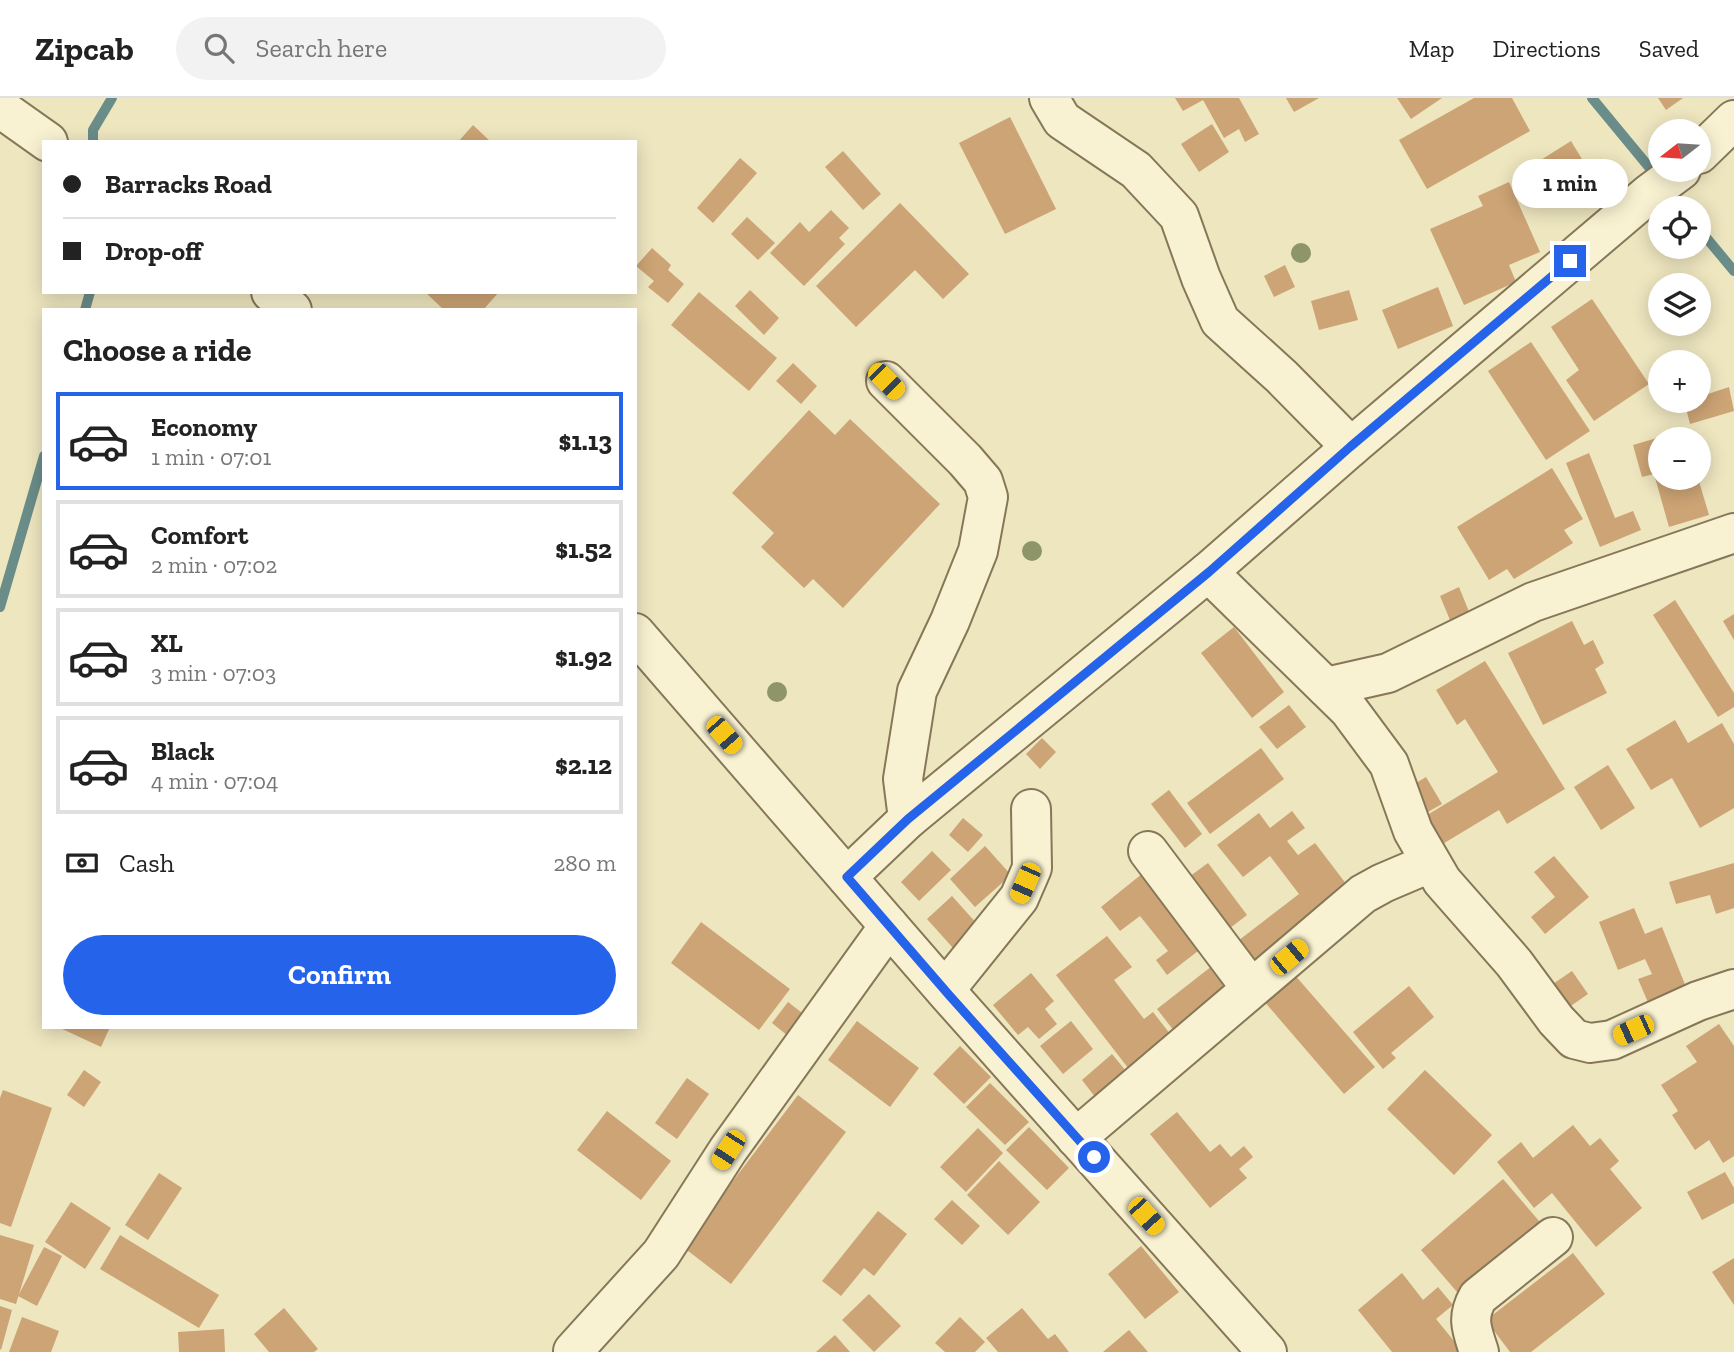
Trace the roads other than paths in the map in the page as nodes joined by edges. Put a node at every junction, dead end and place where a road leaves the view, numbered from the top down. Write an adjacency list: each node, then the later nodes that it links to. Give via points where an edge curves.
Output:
1 (1049, 98): 10 (street, via 1062,120 1136,170 1179,216 1220,321)
2 (0, 108): 4 (street)
3 (1734, 120): 5 (street)
4 (45, 140)
5 (1712, 141)
6 (1665, 182): 10 (street)
7 (273, 294): 8 (street)
8 (290, 308)
9 (886, 381): 16 (street, via 965,460 983,481 988,497 978,551 917,691 903,779)
10 (1350, 447): 12 (street)
11 (1734, 533): 14 (street, via 1533,602 1388,673)
12 (1209, 572): 14 (street); 16 (street)
13 (637, 635): 19 (street)
14 (1326, 687): 18 (street, via 1389,764)
15 (1031, 809): 23 (street, via 1032,868 1019,898)
16 (908, 819): 19 (street)
17 (1148, 850): 21 (street)
18 (1430, 863): 21 (street, via 1363,894); 22 (street, via 1574,1039 1590,1044 1612,1040)
19 (847, 877): 20 (street)
20 (889, 926): 23 (street); 26 (street, via 728,1150 661,1254)
21 (1251, 988): 24 (street)
22 (1734, 989)
23 (944, 990): 24 (street)
24 (1076, 1138): 27 (street)
25 (1553, 1237): 28 (street, via 1478,1297 1471,1310 1471,1327)
26 (573, 1350)
27 (1267, 1352)
28 (1479, 1352)

